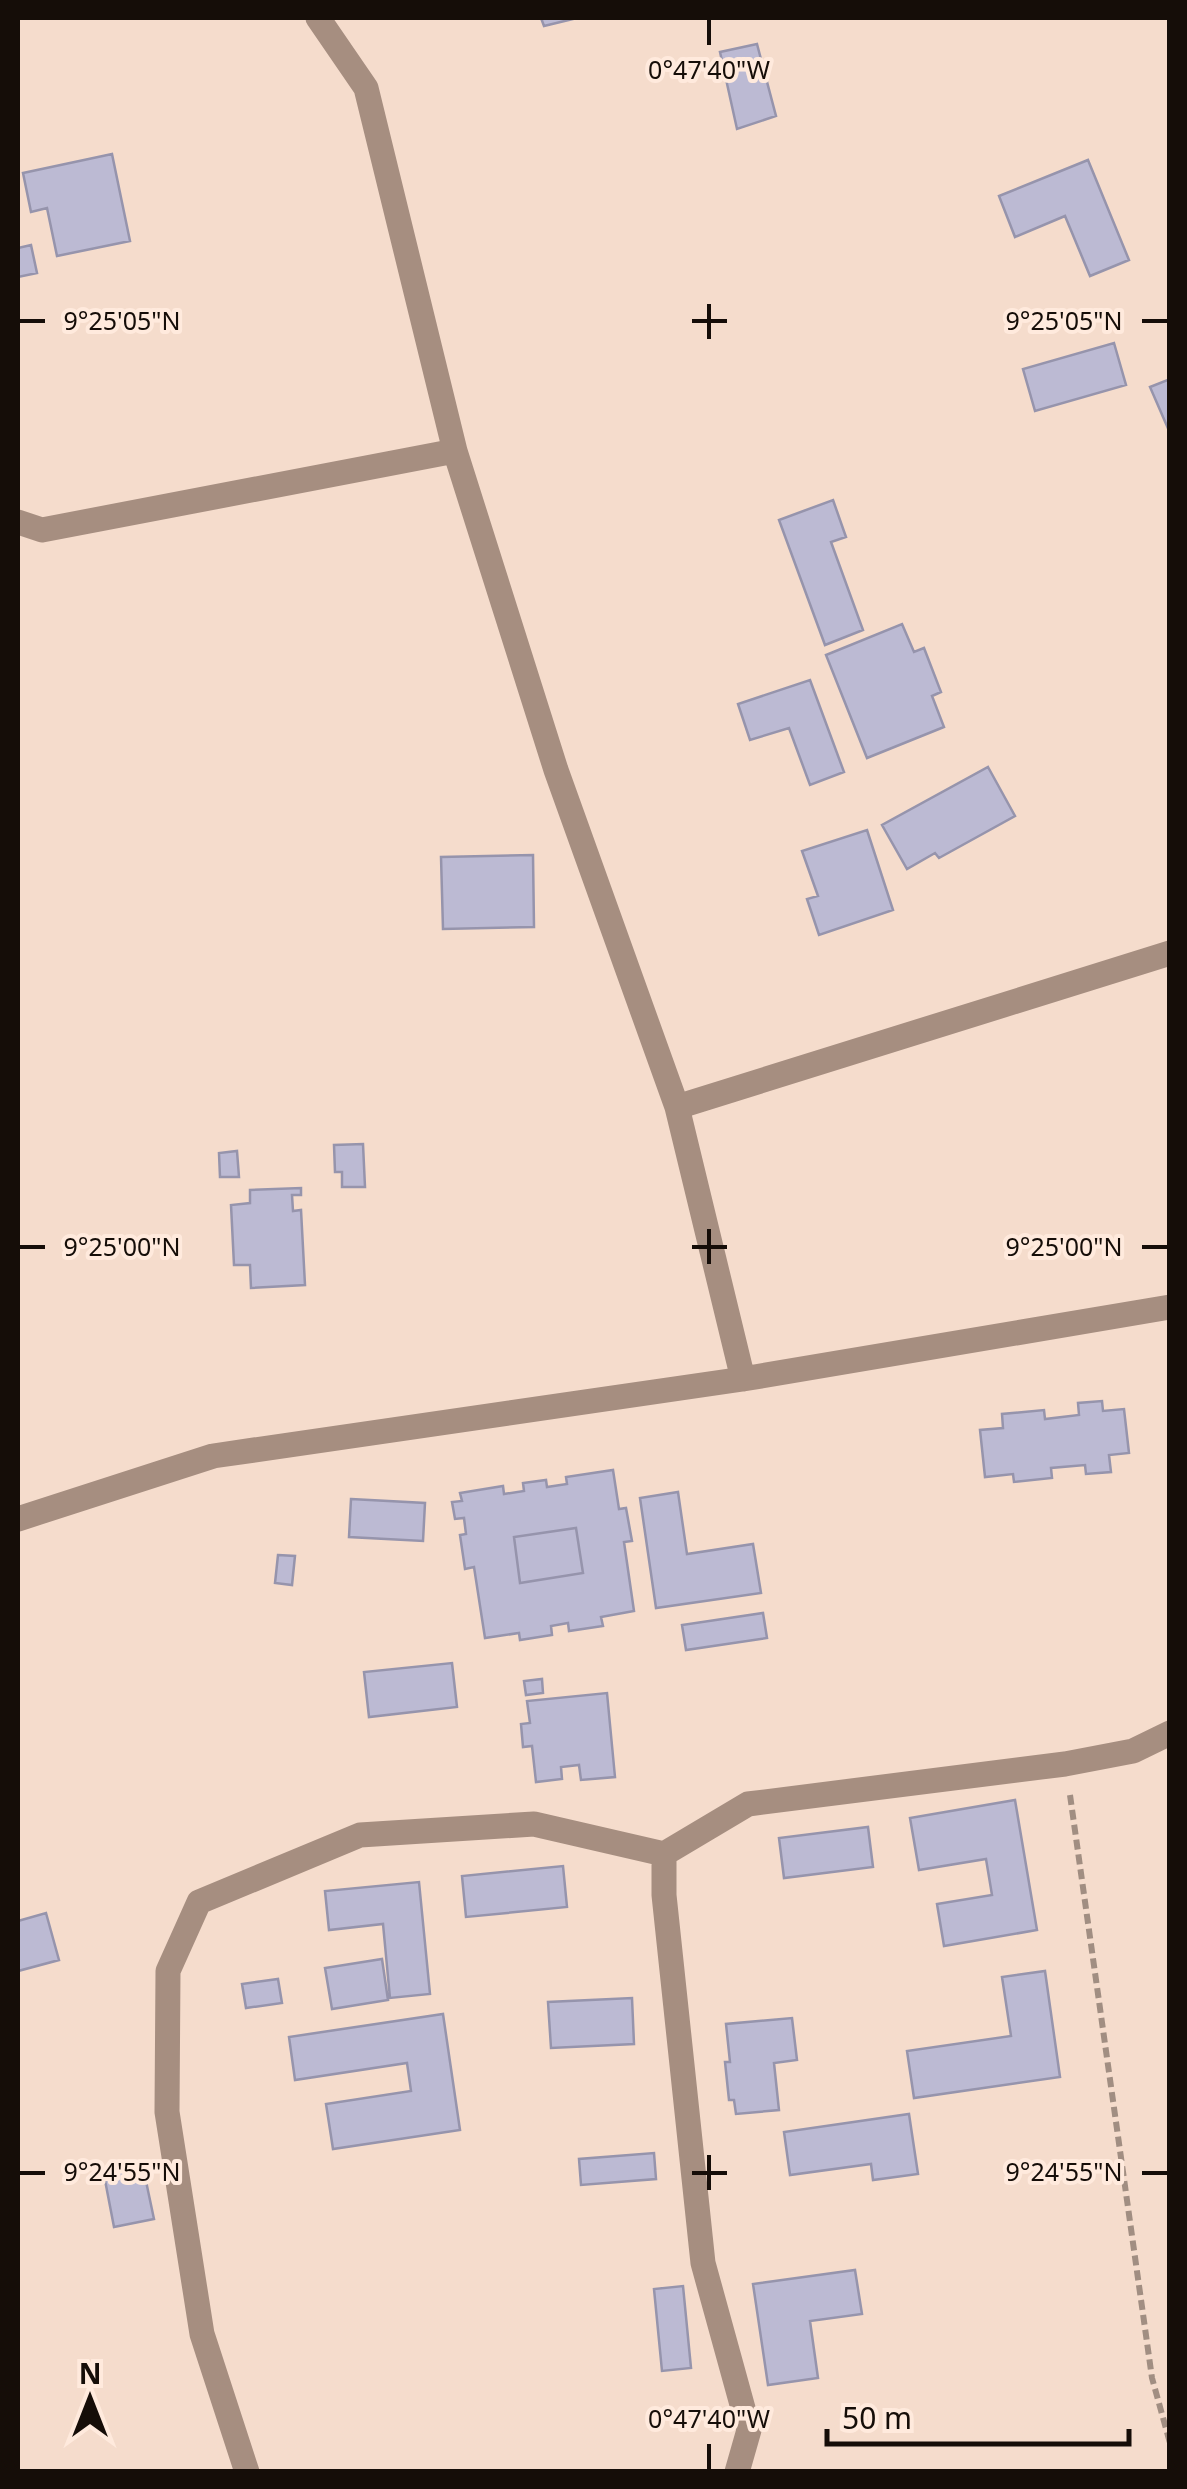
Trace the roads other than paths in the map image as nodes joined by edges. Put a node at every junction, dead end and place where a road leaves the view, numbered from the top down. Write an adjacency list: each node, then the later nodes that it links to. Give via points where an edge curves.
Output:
1 (318, 18): 2 (street, via 366,88)
2 (455, 451): 3 (street, via 42,530); 5 (street, via 556,770)
3 (18, 522)
4 (1170, 953): 5 (street)
5 (677, 1107): 7 (street)
6 (1170, 1307): 7 (street)
7 (743, 1379): 8 (street, via 214,1456)
8 (18, 1519)
9 (1170, 1733): 10 (street, via 1133,1750 1065,1764 748,1804)
10 (664, 1854): 11 (street, via 534,1824 360,1835 199,1902 168,1971 167,2112 202,2334); 12 (street, via 703,2263 750,2430)
11 (247, 2472)
12 (737, 2472)

